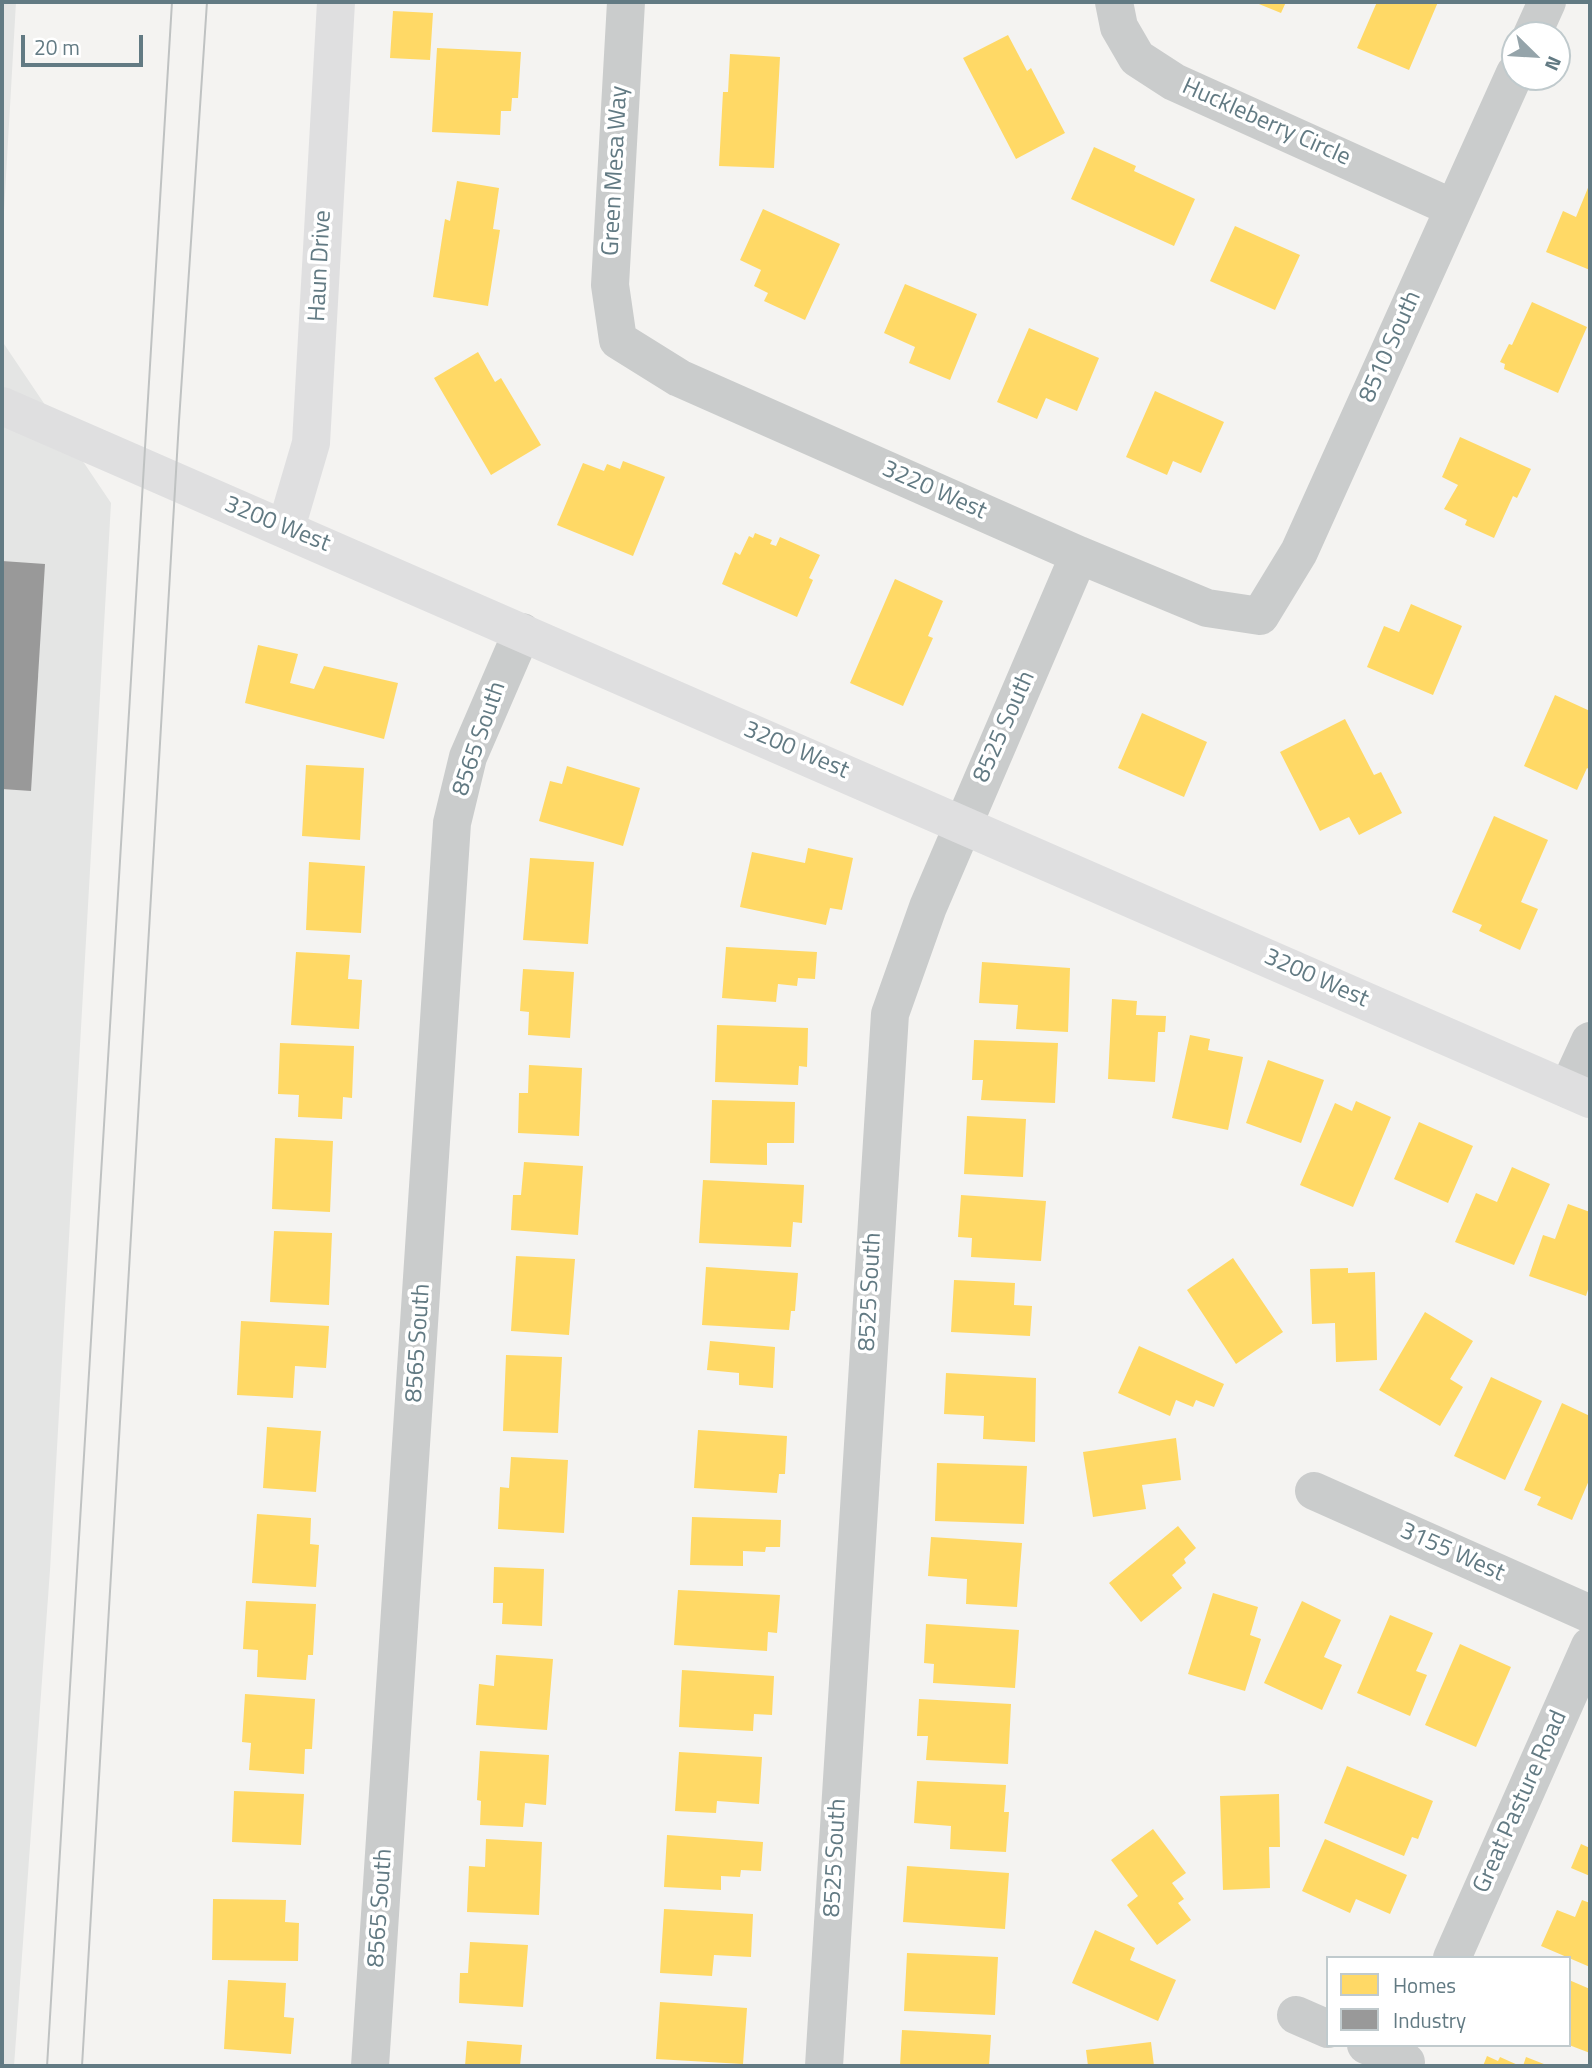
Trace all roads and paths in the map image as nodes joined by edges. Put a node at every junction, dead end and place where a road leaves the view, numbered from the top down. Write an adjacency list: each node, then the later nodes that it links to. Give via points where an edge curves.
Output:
1 (336, 2): 10 (street, Haun Drive, via 311,443)
2 (626, 2): 8 (street, Green Mesa Way, via 610,285)
3 (1114, 2): 7 (street, Huckleberry Circle, via 1119,27 1137,58 1174,82)
4 (1547, 2): 5 (street)
5 (1538, 21)
6 (1506, 91): 7 (street, 8510 South)
7 (1453, 208): 12 (street, 8510 South, via 1299,552)
8 (618, 340): 11 (street, 3220 West, via 679,378)
9 (2, 406): 10 (street, 3200 West)
10 (286, 528): 13 (street, 3200 West)
11 (1079, 555): 12 (street, 3220 West, via 1207,608); 14 (street, 8525 South)
12 (1260, 616)
13 (523, 632): 14 (street, 3200 West); 23 (street, 8565 South, via 468,757 452,823)
14 (963, 824): 16 (street, 3200 West); 24 (street, 8525 South, via 905,964 890,1014)
15 (1590, 1041): 16 (street)
16 (1579, 1094)
17 (1314, 1491): 18 (street, 3155 West)
18 (1590, 1614)
19 (1588, 1657): 20 (street, Great Pasture Road)
20 (1453, 1956)
21 (1372, 2047): 22 (street)
22 (1408, 2058)
23 (370, 2066)
24 (824, 2066)

